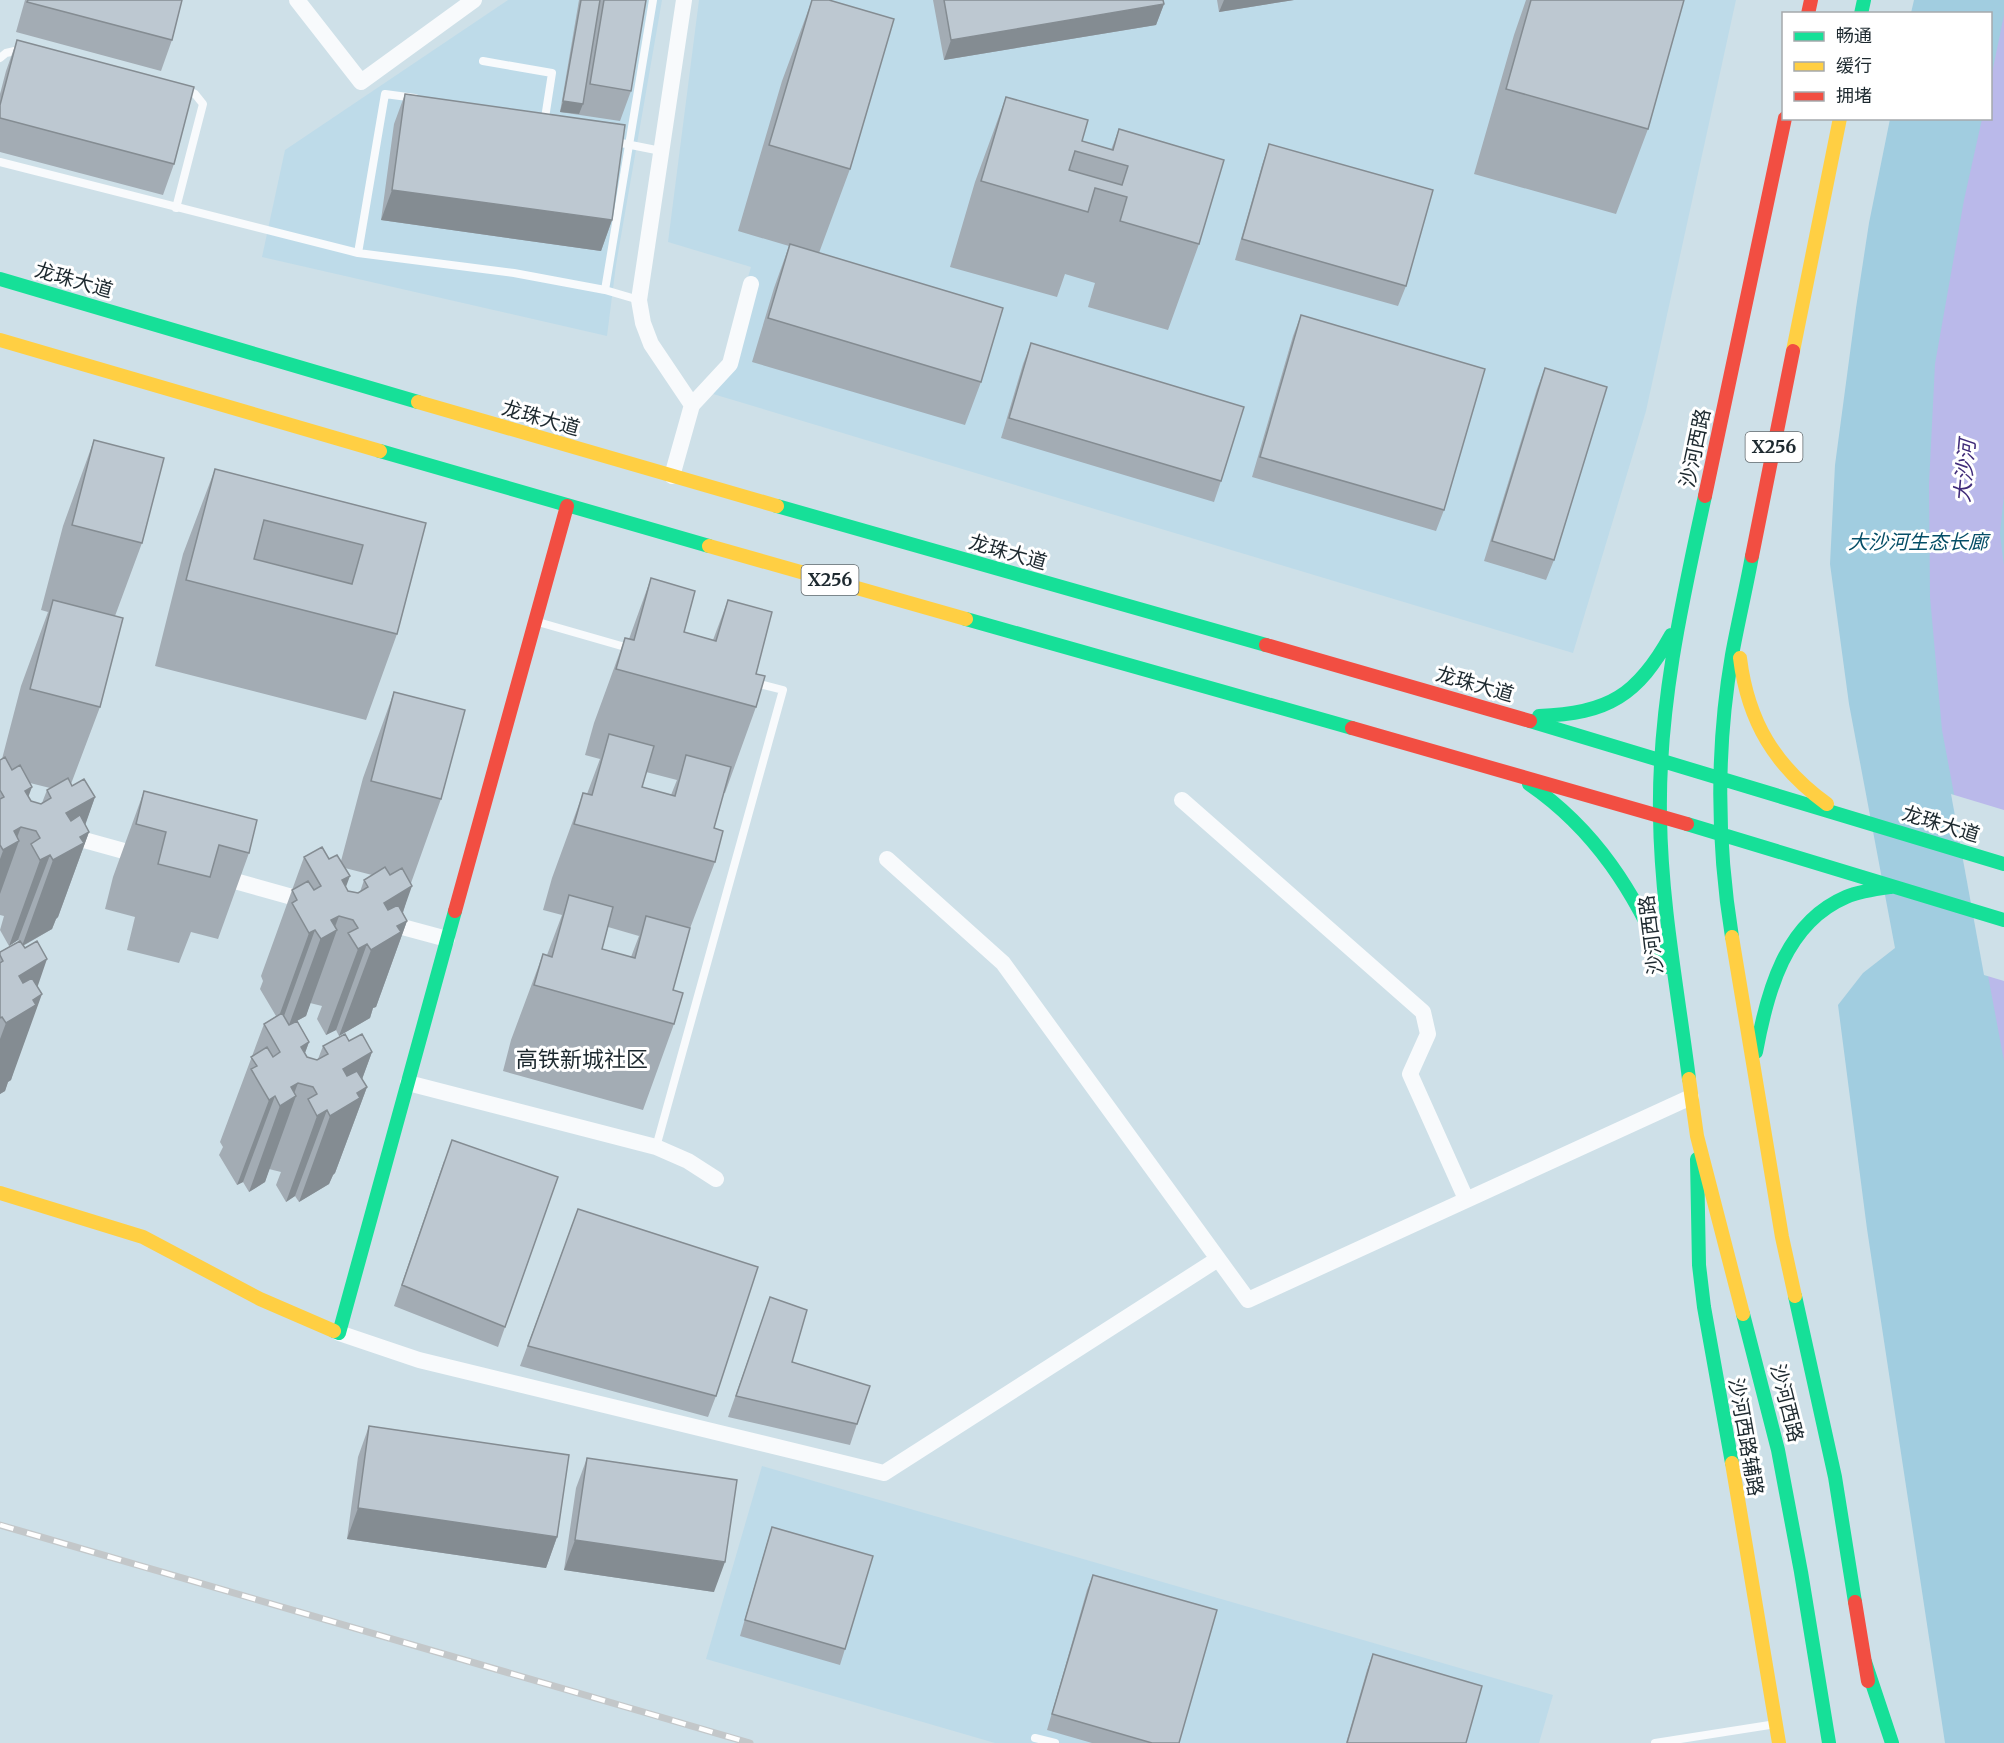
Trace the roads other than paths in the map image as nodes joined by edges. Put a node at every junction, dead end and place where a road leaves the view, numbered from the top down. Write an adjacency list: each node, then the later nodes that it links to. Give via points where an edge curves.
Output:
1 (297, 0): 2 (street, via 361,82)
2 (474, 0)
3 (653, 0): 14 (lane)
4 (684, 0): 15 (street)
5 (32, 51): 6 (lane, via 21,48)
6 (0, 58)
7 (483, 61): 10 (lane, via 552,73 548,121)
8 (177, 87): 17 (lane, via 195,94 203,104)
9 (419, 99): 18 (lane, via 385,94)
10 (534, 116)
11 (1785, 120): 27 (main road, 沙河西路 / X256)
12 (1840, 120): 29 (main road, 沙河西路 / X256)
13 (597, 139): 14 (lane)
14 (628, 145): 15 (lane); 21 (lane)
15 (661, 152): 22 (street)
16 (0, 162): 17 (lane)
17 (176, 208): 18 (lane)
18 (357, 253): 21 (lane, via 514,273)
19 (0, 279): 25 (main road, 龙珠大道 / X256)
20 (752, 284): 24 (street, via 730,364)
21 (605, 290): 22 (lane)
22 (639, 300): 24 (street, via 651,344)
23 (0, 340): 26 (main road, X256)
24 (692, 405): 25 (street)
25 (672, 476): 32 (main road, 龙珠大道 / X256)
26 (567, 506): 28 (main road); 34 (main road, X256)
27 (1682, 603): 32 (main road, X256, via 1657,661 1640,682 1612,704 1564,716); 33 (main road, 沙河西路)
28 (535, 621): 30 (lane); 49 (main road)
29 (1738, 625): 35 (main road, 沙河西路 / X256); 37 (main road, via 1746,693 1768,744 1812,795)
30 (636, 650)
31 (738, 678): 55 (lane, via 783,690)
32 (1495, 710): 33 (main road, 龙珠大道 / X256)
33 (1661, 760): 35 (main road, 龙珠大道 / X256); 38 (main road, 沙河西路)
34 (1510, 772): 38 (main road, X256); 50 (main road, via 1543,792 1571,818 1613,868 1658,945)
35 (1720, 777): 37 (main road, 龙珠大道); 40 (main road, 沙河西路 / X256)
36 (1182, 800): 58 (street, via 1423,1012 1428,1034 1410,1074)
37 (1845, 815): 43 (main road, 龙珠大道)
38 (1660, 816): 40 (main road, X256); 50 (main road, 沙河西路)
39 (46, 830): 42 (street)
40 (1721, 834): 45 (main road); 51 (main road, 沙河西路, via 1728,913)
41 (887, 858): 59 (street, via 1003,963)
42 (160, 861)
43 (2004, 864)
44 (206, 874): 46 (street)
45 (1894, 886): 48 (main road); 51 (main road, via 1845,897 1821,911 1794,939 1766,1004)
46 (321, 905)
47 (367, 917): 49 (street)
48 (2004, 920)
49 (447, 939): 52 (main road)
50 (1678, 999): 53 (main road, 沙河西路)
51 (1754, 1077): 61 (main road, 沙河西路, via 1782,1237 1835,1477)
52 (408, 1083): 55 (street); 60 (main road)
53 (1691, 1097): 54 (main road, 沙河西路); 58 (street)
54 (1697, 1136): 62 (main road, 沙河西路辅路, via 1704,1307); 68 (main road, 沙河西路, via 1779,1450)
55 (656, 1147): 56 (street)
56 (716, 1179)
57 (0, 1193): 60 (main road, via 143,1237 260,1299)
58 (1466, 1199): 59 (street, via 1248,1300)
59 (1218, 1259): 60 (street, via 884,1473 419,1360)
60 (339, 1333)
61 (1865, 1662): 69 (main road, 沙河西路); 70 (main road)
62 (1776, 1724): 64 (lane); 67 (main road, 沙河西路辅路)
63 (1035, 1738): 65 (lane)
64 (1693, 1740): 66 (lane)
65 (1055, 1743)
66 (1655, 1743)
67 (1779, 1743)
68 (1829, 1743)
69 (1877, 1743)
70 (1892, 1743)

